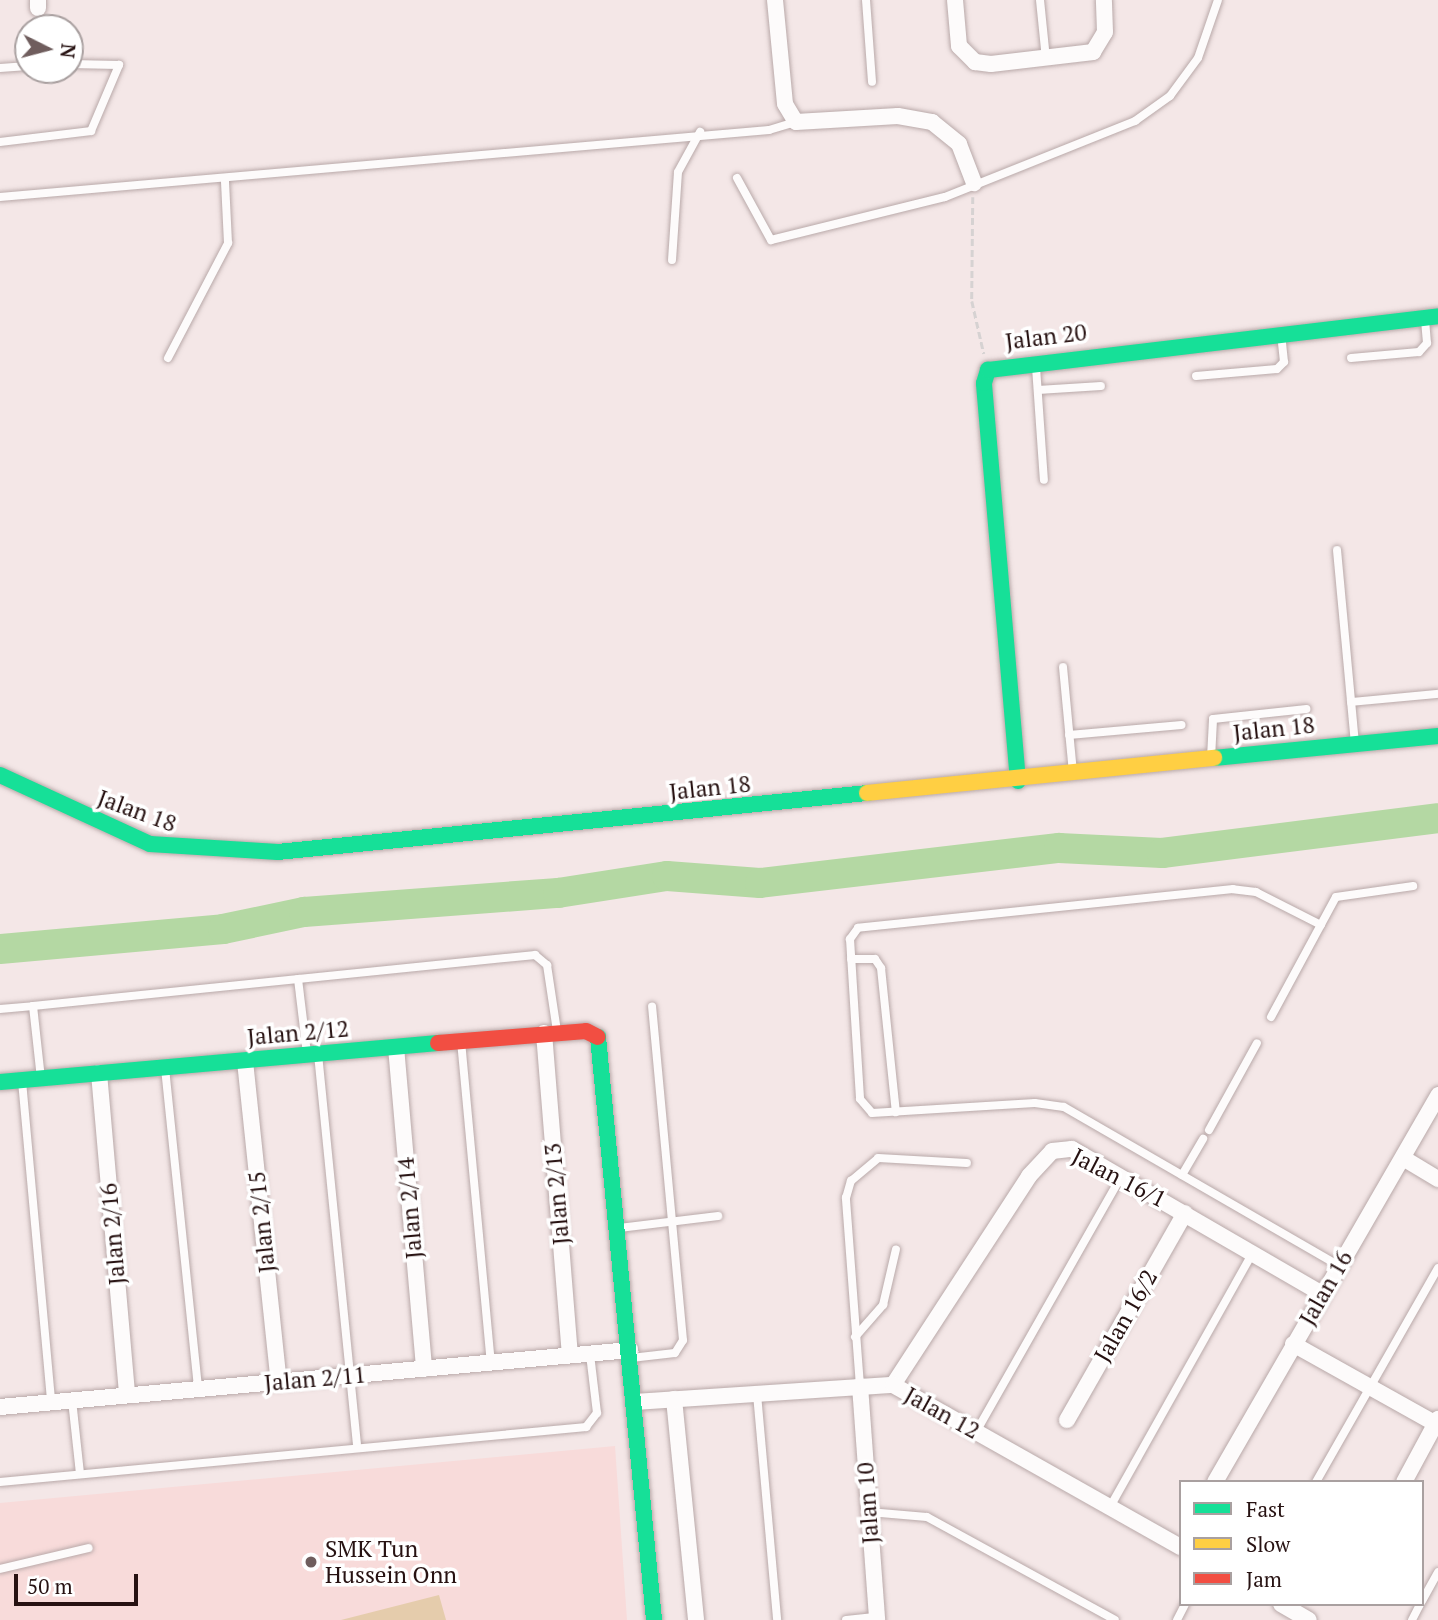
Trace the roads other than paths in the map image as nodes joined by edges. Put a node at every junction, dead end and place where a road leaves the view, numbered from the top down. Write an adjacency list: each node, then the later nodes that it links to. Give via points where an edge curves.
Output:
1 (775, 0): 10 (street, via 785,104)
2 (866, 0): 9 (lane)
3 (955, 0): 7 (street, via 965,56 991,64)
4 (1040, 0): 7 (lane)
5 (1104, 0): 7 (street, via 1105,32 1093,52)
6 (1219, 0): 15 (lane, via 1198,58 1170,96 1135,121)
7 (1046, 59)
8 (84, 64): 12 (lane, via 119,65 91,131)
9 (872, 82)
10 (796, 122): 11 (lane, via 769,130); 15 (street, via 898,116 932,122 959,144)
11 (700, 132): 14 (lane); 17 (lane, via 678,172)
12 (0, 142)
13 (737, 178): 15 (lane, via 761,231 771,240 848,226)
14 (225, 181): 16 (lane); 20 (lane, via 228,243)
15 (974, 183)
16 (0, 197)
17 (672, 260)
18 (1431, 317): 19 (street, Jalan 20); 21 (lane, via 1427,344 1419,352)
19 (1280, 332): 22 (street, Jalan 20); 23 (lane, via 1281,366)
20 (168, 358)
21 (1351, 358)
22 (1035, 361): 25 (lane); 39 (street, Jalan 20, via 989,370 984,383)
23 (1196, 376)
24 (1101, 386): 25 (lane)
25 (1038, 390): 26 (lane)
26 (1044, 480)
27 (1337, 550): 30 (lane)
28 (1063, 667): 33 (lane)
29 (1438, 694): 30 (lane)
30 (1352, 702): 35 (lane)
31 (1306, 709): 36 (lane, via 1213,719)
32 (1182, 725): 33 (lane)
33 (1069, 735): 38 (lane)
34 (1438, 736): 35 (street, Jalan 18)
35 (1355, 743): 36 (street, Jalan 18)
36 (1211, 758): 38 (street, Jalan 18)
37 (0, 775): 39 (street, Jalan 18, via 140,841 212,852 278,852)
38 (1074, 775): 39 (street, Jalan 18)
39 (1018, 781)
40 (1413, 886): 41 (lane, via 1343,893)
41 (1321, 925): 42 (lane, via 1256,892 1233,888 858,928 850,939); 47 (lane)
42 (851, 959): 60 (lane, via 875,959 881,968); 60 (lane, via 860,1099 872,1113)
43 (298, 979): 44 (lane); 48 (lane, via 541,955); 52 (lane)
44 (33, 1006): 46 (lane); 56 (lane)
45 (652, 1006): 70 (lane)
46 (0, 1009)
47 (1271, 1017)
48 (551, 1033): 49 (street, Jalan 2/12); 71 (street, Jalan 2/12, via 586,1031 599,1038); 81 (street, Jalan 2/13)
49 (461, 1041): 51 (street, Jalan 2/12); 82 (lane)
50 (1257, 1043): 61 (lane)
51 (396, 1047): 52 (street, Jalan 2/12); 83 (street, Jalan 2/14)
52 (313, 1055): 53 (street, Jalan 2/12); 84 (lane)
53 (245, 1061): 54 (street, Jalan 2/12); 85 (street, Jalan 2/15)
54 (165, 1068): 55 (street, Jalan 2/12); 89 (lane)
55 (99, 1073): 56 (street, Jalan 2/12); 91 (street, Jalan 2/16)
56 (41, 1078): 57 (street, Jalan 2/12)
57 (22, 1081): 58 (street, Jalan 2/12); 94 (lane)
58 (0, 1082)
59 (1438, 1095): 63 (street, Jalan 16)
60 (896, 1112): 65 (lane, via 1050,1103)
61 (1209, 1130)
62 (1203, 1139): 65 (lane)
63 (1403, 1158): 67 (street); 74 (street, Jalan 16)
64 (967, 1163): 77 (lane, via 878,1158 851,1181 846,1198)
65 (1182, 1175): 74 (lane)
66 (1121, 1177): 68 (street, Jalan 16/1); 86 (street, Jalan 16/1, via 1072,1149 1052,1151 1039,1162); 99 (lane)
67 (1438, 1179)
68 (1185, 1213): 73 (street, Jalan 16/1); 97 (street, Jalan 16/2)
69 (718, 1216): 70 (lane)
70 (672, 1222): 71 (lane); 80 (lane, via 683,1340 675,1353)
71 (619, 1228): 80 (street)
72 (896, 1249): 77 (lane, via 883,1305)
73 (1252, 1254): 76 (street, Jalan 16/1); 106 (lane)
74 (1338, 1265): 76 (street, Jalan 16)
75 (1438, 1268): 88 (lane)
76 (1320, 1293): 78 (street, Jalan 16)
77 (855, 1337): 87 (lane)
78 (1293, 1344): 88 (street); 102 (street, Jalan 16)
79 (590, 1354): 80 (street, Jalan 2/11); 81 (street, Jalan 2/11); 100 (lane, via 597,1413 586,1427)
80 (630, 1354): 95 (street)
81 (570, 1356): 82 (street, Jalan 2/11)
82 (492, 1363): 83 (street, Jalan 2/11)
83 (424, 1369): 84 (street, Jalan 2/11)
84 (349, 1376): 85 (street, Jalan 2/11); 100 (lane)
85 (279, 1382): 89 (street, Jalan 2/11)
86 (892, 1385): 87 (street, Jalan 12); 99 (street, Jalan 12)
87 (860, 1387): 90 (street, Jalan 12); 107 (street, Jalan 10)
88 (1371, 1387): 98 (street); 103 (lane)
89 (198, 1389): 91 (street, Jalan 2/11)
90 (757, 1394): 92 (street, Jalan 12); 117 (lane)
91 (127, 1395): 93 (street, Jalan 2/11)
92 (674, 1399): 95 (street, Jalan 12); 116 (street)
93 (72, 1400): 94 (street, Jalan 2/11); 101 (lane)
94 (51, 1402): 96 (street, Jalan 2/11)
95 (635, 1402): 115 (street)
96 (0, 1407)
97 (1067, 1420)
98 (1437, 1423): 104 (street)
99 (976, 1432): 106 (street, Jalan 12)
100 (357, 1444): 101 (lane)
101 (80, 1474): 105 (lane)
102 (1216, 1480)
103 (1317, 1480)
104 (1405, 1480)
105 (0, 1482)
106 (1110, 1507): 108 (street, Jalan 12)
107 (869, 1511): 114 (street, Jalan 10); 119 (lane, via 927,1517)
108 (1179, 1545)
109 (89, 1548): 110 (lane)
110 (0, 1569)
111 (1438, 1572): 112 (lane)
112 (1424, 1597)
113 (1284, 1606): 120 (street)
114 (877, 1618): 118 (lane)
115 (654, 1620)
116 (696, 1620)
117 (777, 1620)
118 (846, 1620)
119 (1115, 1620)
120 (1309, 1620)

